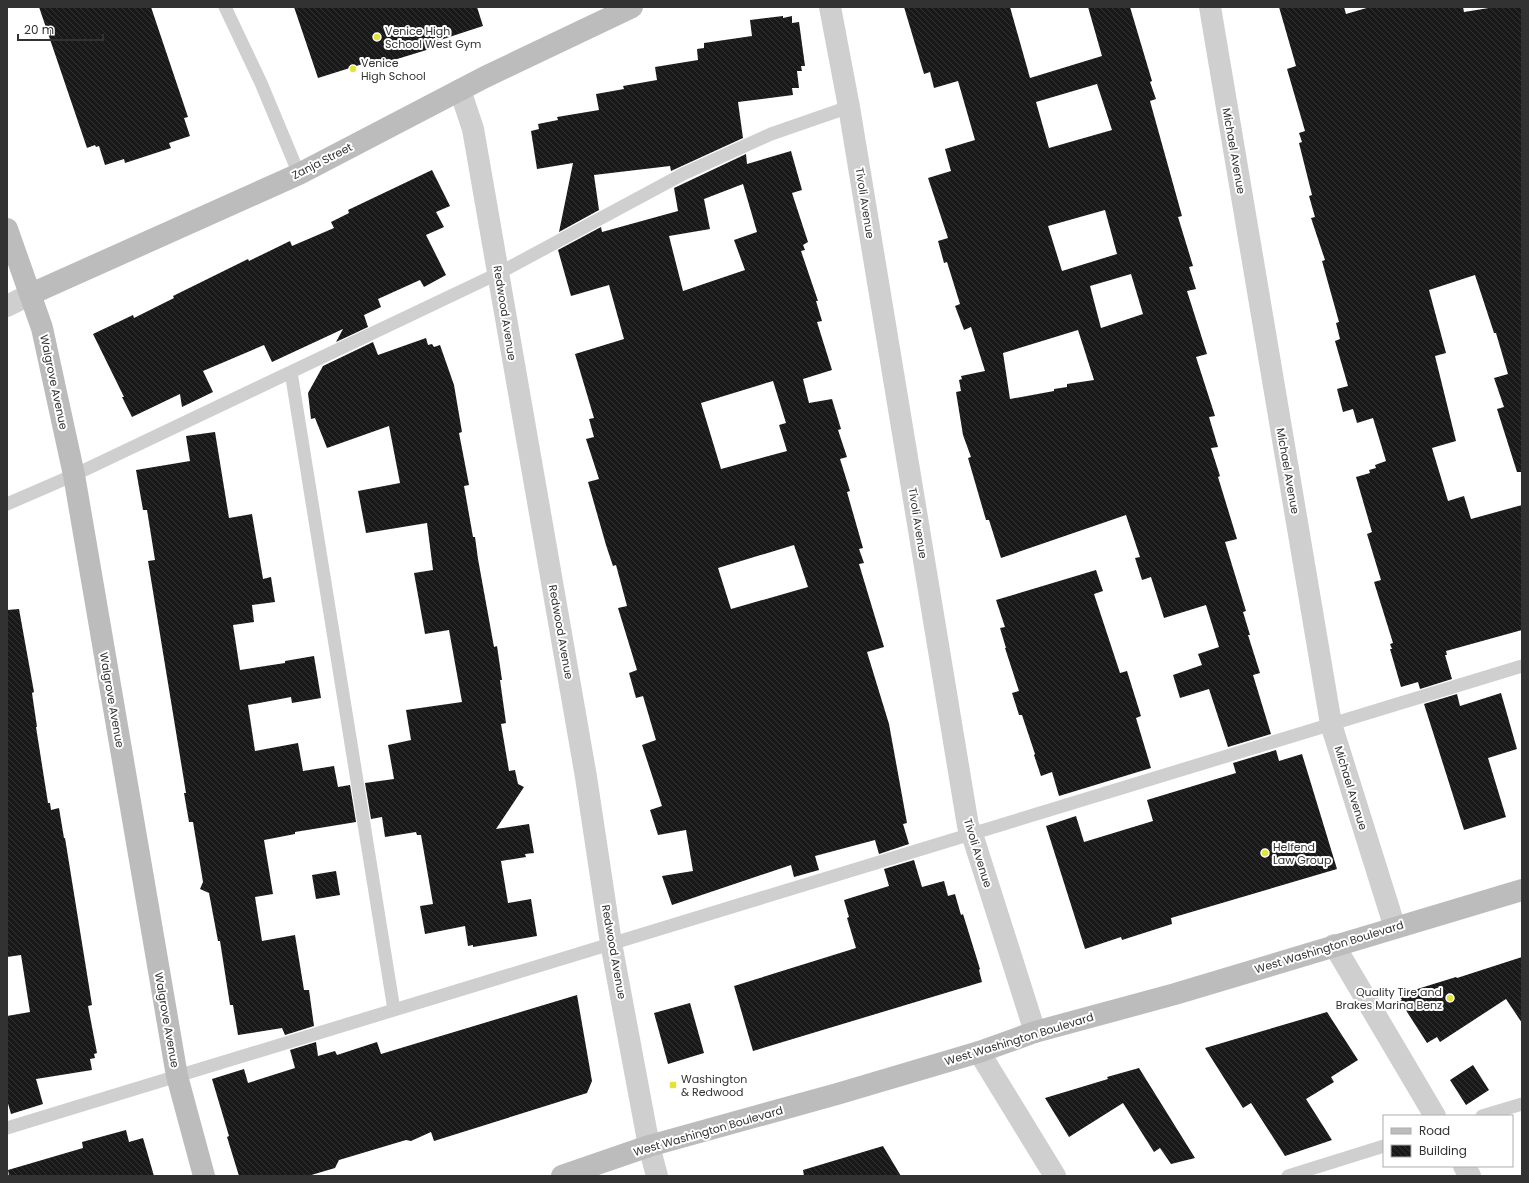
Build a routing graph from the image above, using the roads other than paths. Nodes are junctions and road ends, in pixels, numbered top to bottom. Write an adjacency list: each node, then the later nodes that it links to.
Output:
1 (225, 7): 7 (lane)
2 (632, 7): 5 (street, Zanja Street)
3 (830, 7): 6 (street, Tivoli Avenue)
4 (1210, 7): 16 (street, Michael Avenue)
5 (460, 90): 7 (street, Zanja Street); 9 (street, Redwood Avenue)
6 (849, 107): 9 (lane); 17 (street, Tivoli Avenue)
7 (299, 174): 10 (street, Zanja Street)
8 (7, 228): 10 (street, Walgrove Avenue)
9 (499, 273): 12 (lane); 20 (street, Redwood Avenue)
10 (31, 294): 11 (street, Zanja Street); 13 (street, Walgrove Avenue)
11 (7, 306)
12 (291, 372): 13 (lane); 22 (lane)
13 (74, 475): 14 (lane); 25 (street, Walgrove Avenue)
14 (7, 504)
15 (1522, 666): 16 (lane)
16 (1331, 724): 17 (lane); 19 (street, Michael Avenue)
17 (972, 834): 20 (lane); 23 (street, Tivoli Avenue)
18 (1522, 890): 19 (street, West Washington Boulevard)
19 (1395, 928): 21 (street, West Washington Boulevard)
20 (611, 943): 22 (lane); 30 (street, Redwood Avenue)
21 (1334, 945): 23 (street, West Washington Boulevard); 27 (street)
22 (394, 1010): 25 (lane)
23 (1035, 1032): 24 (street, West Washington Boulevard)
24 (979, 1052): 30 (street, West Washington Boulevard); 36 (street)
25 (177, 1076): 29 (lane); 33 (street, Walgrove Avenue)
26 (1522, 1104): 28 (lane)
27 (1434, 1115)
28 (1485, 1115)
29 (7, 1128)
30 (649, 1146): 34 (street, West Washington Boulevard); 35 (street, Redwood Avenue)
31 (1383, 1146): 37 (lane)
32 (1465, 1167): 38 (street)
33 (204, 1176)
34 (562, 1176)
35 (657, 1176)
36 (1055, 1176)
37 (1288, 1176)
38 (1470, 1176)

